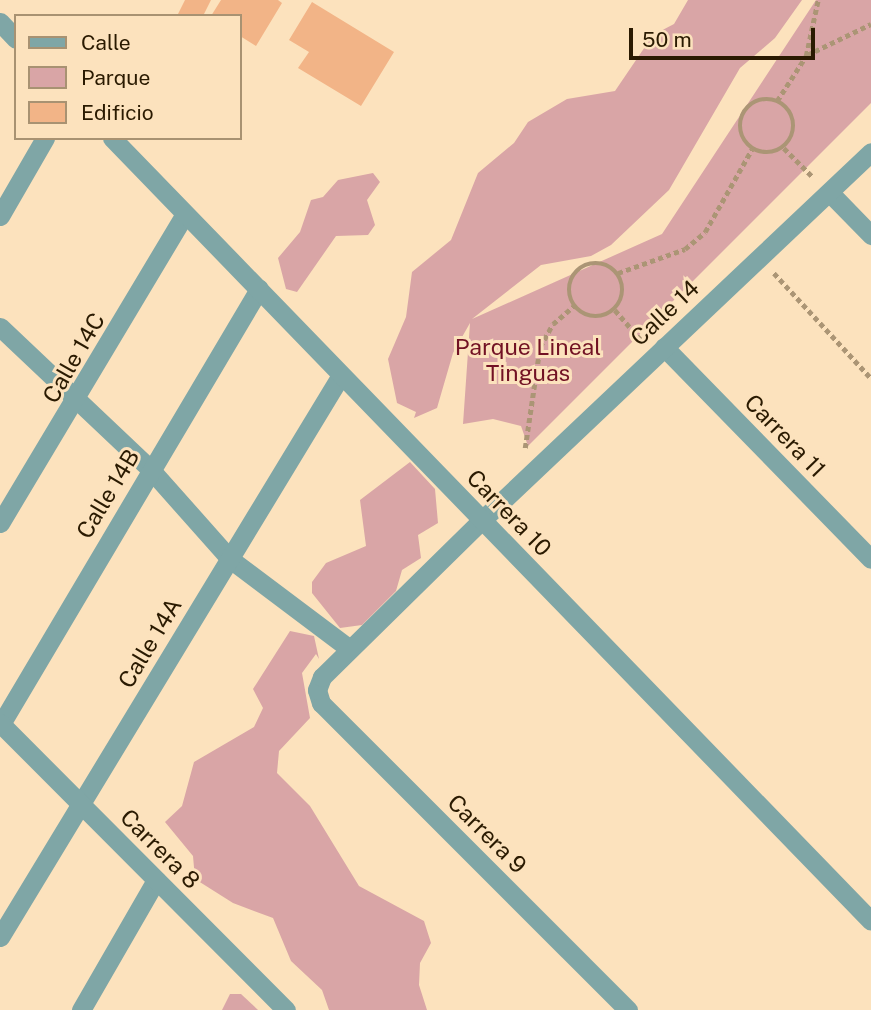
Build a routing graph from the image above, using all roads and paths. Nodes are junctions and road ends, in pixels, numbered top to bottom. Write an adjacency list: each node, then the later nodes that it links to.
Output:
1 (818, 0): 5 (path)
2 (0, 22): 4 (street)
3 (871, 24): 5 (path)
4 (14, 37)
5 (806, 56): 6 (path)
6 (777, 101): 9 (path); 10 (path)
7 (44, 140): 14 (street)
8 (114, 140): 13 (street, Carrera 10)
9 (784, 148): 10 (path); 12 (path)
10 (752, 149): 17 (path)
11 (871, 152): 12 (street, Calle 14)
12 (830, 193): 15 (street); 16 (street, Calle 14)
13 (185, 214): 18 (street, Carrera 10); 25 (street, Calle 14C)
14 (0, 216)
15 (871, 235)
16 (760, 258): 22 (street, Calle 14); 24 (path)
17 (618, 273): 19 (path); 20 (path)
18 (258, 289): 23 (street, Carrera 10); 27 (street, Calle 14B)
19 (574, 306): 20 (path); 26 (path)
20 (615, 310): 22 (path)
21 (0, 327): 25 (street)
22 (664, 347): 28 (street, Calle 14); 31 (street, Carrera 11)
23 (341, 375): 28 (street, Carrera 10); 30 (street, Calle 14A)
24 (871, 378)
25 (79, 399): 27 (street); 29 (street, Calle 14C)
26 (517, 457)
27 (151, 470): 30 (street); 34 (street, Calle 14B)
28 (482, 520): 32 (street, Calle 14); 37 (street, Carrera 10)
29 (0, 523)
30 (230, 559): 32 (street); 35 (street, Calle 14A)
31 (871, 559)
32 (350, 649): 33 (street, Calle 14)
33 (317, 690): 41 (street, Carrera 9)
34 (1, 724): 35 (street, Carrera 8)
35 (80, 804): 36 (street, Carrera 8); 38 (street, Calle 14A)
36 (156, 880): 39 (street); 40 (street, Carrera 8)
37 (869, 915)
38 (0, 937)
39 (81, 1010)
40 (286, 1010)
41 (628, 1010)

